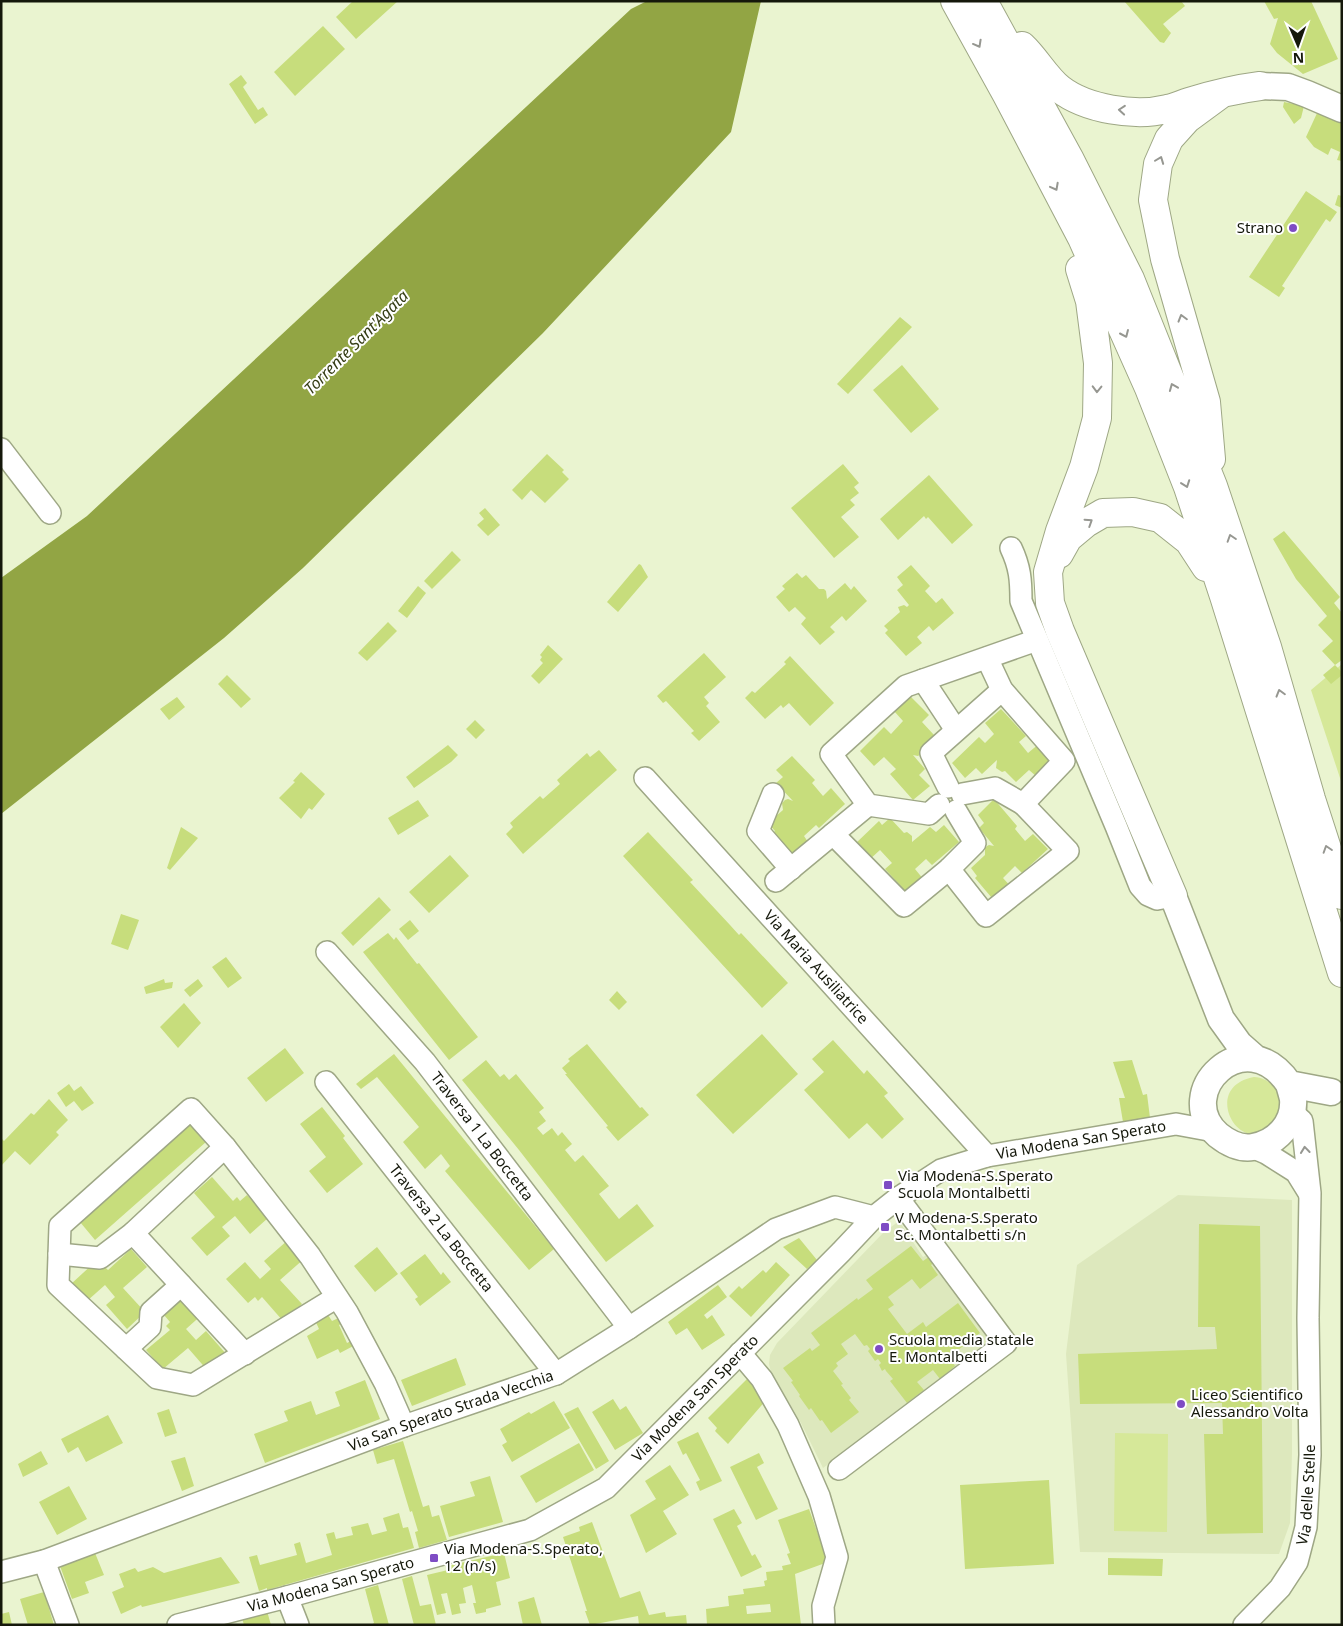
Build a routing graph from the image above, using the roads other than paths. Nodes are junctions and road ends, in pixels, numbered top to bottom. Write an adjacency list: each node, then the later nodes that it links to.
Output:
1 (955, 1): 7 (highway, one-way to 7)
2 (983, 1): 3 (highway)
3 (1000, 32): 5 (highway, one-way to 3); 9 (highway, one-way to 3)
4 (1260, 86): 5 (highway); 6 (main road)
5 (1221, 94): 9 (highway, one-way to 5)
6 (1342, 109)
7 (1082, 238): 12 (highway, one-way to 12); 13 (highway, one-way to 13)
8 (1, 449): 10 (street)
9 (1213, 486): 26 (highway, one-way to 9)
10 (50, 513)
11 (1011, 548): 14 (street)
12 (1048, 572): 13 (highway, one-way to 13); 27 (highway)
13 (1224, 596): 29 (highway)
14 (1037, 640): 15 (street); 27 (street)
15 (987, 658): 16 (street); 17 (street)
16 (924, 680): 18 (street); 23 (street)
17 (1002, 690): 18 (street); 22 (street)
18 (956, 730): 21 (street)
19 (645, 778): 42 (street, Via Maria Ausiliatrice)
20 (773, 794): 24 (street)
21 (951, 799): 22 (street); 23 (street); 25 (street)
22 (1023, 804): 25 (street)
23 (868, 805): 24 (street)
24 (833, 834): 25 (street)
25 (949, 869)
26 (1342, 895)
27 (1173, 896): 30 (main road)
28 (327, 952): 50 (street, Traversa 1 La Boccetta)
29 (1342, 973)
30 (1221, 1018): 31 (main road); 32 (main road)
31 (1256, 1059): 32 (main road); 34 (main road)
32 (1219, 1069): 36 (main road)
33 (326, 1082): 54 (street, Traversa 2 La Boccetta)
34 (1289, 1084): 35 (main road); 37 (main road)
35 (1337, 1091): 37 (main road)
36 (1204, 1097): 38 (street); 39 (main road)
37 (1292, 1112): 41 (main road); 43 (street, Via delle Stelle, one-way to 37)
38 (1176, 1124): 39 (street); 42 (street, Via Modena San Sperato)
39 (1214, 1131): 41 (main road)
40 (225, 1147): 46 (street); 47 (street); 49 (street)
41 (1252, 1147): 43 (street)
42 (987, 1156): 44 (street, Via Modena San Sperato)
43 (1310, 1193): 64 (street, Via delle Stelle)
44 (898, 1198): 45 (street, Via Modena San Sperato); 56 (street)
45 (874, 1217): 50 (street, Via San Sperato Strada Vecchia); 52 (street, Via Modena San Sperato)
46 (133, 1232): 47 (street); 48 (street)
47 (59, 1254): 51 (street)
48 (181, 1285): 51 (street); 53 (street)
49 (338, 1297): 53 (street); 55 (street)
50 (629, 1328): 54 (street, Via San Sperato Strada Vecchia)
51 (126, 1349): 53 (street)
52 (740, 1353): 59 (street, Via Modena San Sperato); 63 (street)
53 (245, 1354)
54 (556, 1374): 55 (street, Via San Sperato Strada Vecchia)
55 (404, 1426): 57 (street, Via San Sperato Strada Vecchia)
56 (839, 1469)
57 (44, 1561): 58 (street, Via San Sperato Strada Vecchia); 60 (street)
58 (1, 1572)
59 (287, 1597): 61 (street, Via Modena San Sperato); 62 (street)
60 (68, 1625)
61 (178, 1625)
62 (298, 1625)
63 (824, 1625)
64 (1244, 1625)

